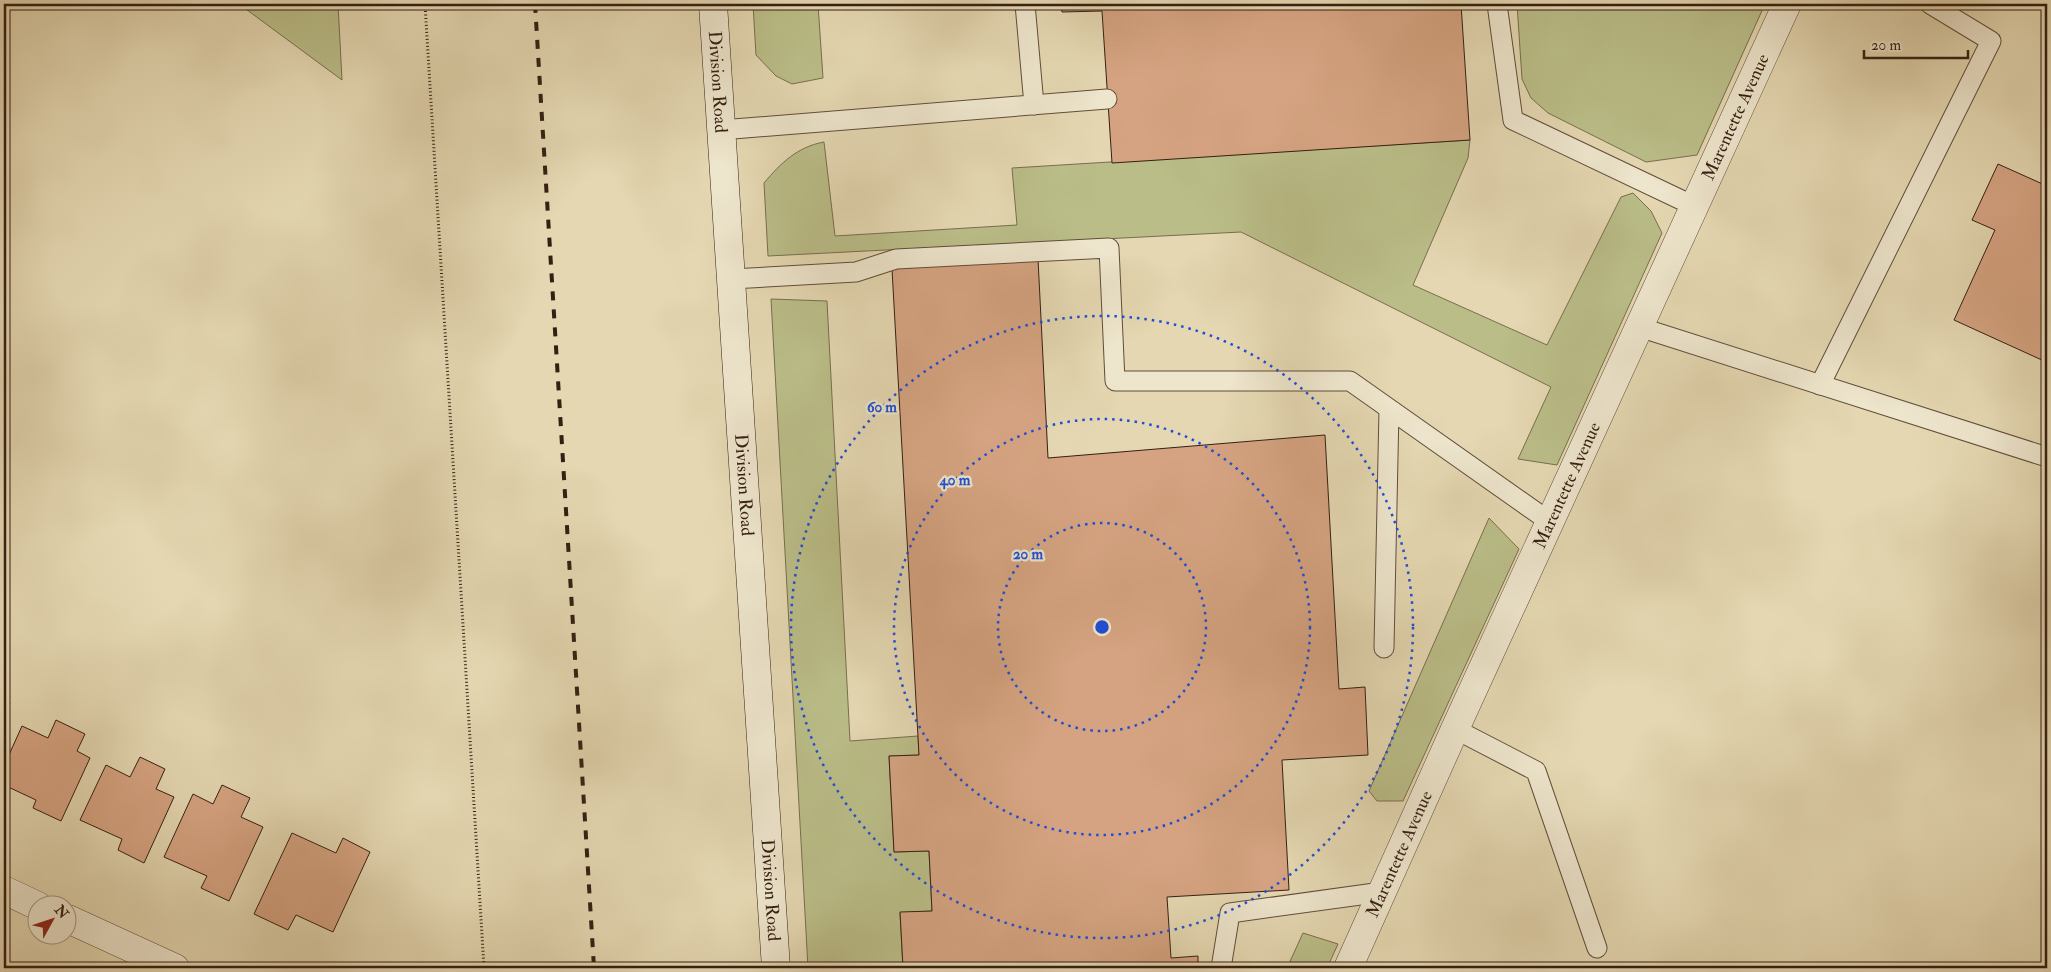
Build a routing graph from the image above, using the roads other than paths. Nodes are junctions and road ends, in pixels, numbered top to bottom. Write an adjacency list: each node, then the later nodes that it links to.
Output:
1 (713, 4): 8 (street, Division Road)
2 (1025, 4): 7 (lane)
3 (1497, 4): 9 (lane)
4 (1787, 4): 9 (street, Marentette Avenue)
5 (1930, 4): 12 (lane)
6 (1107, 99): 7 (lane)
7 (1034, 105): 8 (lane)
8 (721, 130): 10 (street, Division Road)
9 (1694, 206): 11 (street, Marentette Avenue)
10 (730, 279): 13 (lane); 24 (street, Division Road)
11 (1639, 328): 12 (lane); 15 (street, Marentette Avenue)
12 (1820, 384): 14 (lane)
13 (1389, 409): 15 (lane); 16 (lane)
14 (2047, 456)
15 (1550, 522): 17 (street, Marentette Avenue)
16 (1384, 648)
17 (1455, 729): 19 (street, Marentette Avenue); 22 (lane)
18 (4, 890): 20 (street)
19 (1382, 892): 25 (lane); 26 (street, Marentette Avenue)
20 (28, 901)
21 (78, 924): 23 (street)
22 (1597, 948)
23 (176, 968)
24 (776, 968)
25 (1221, 968)
26 (1348, 968)

